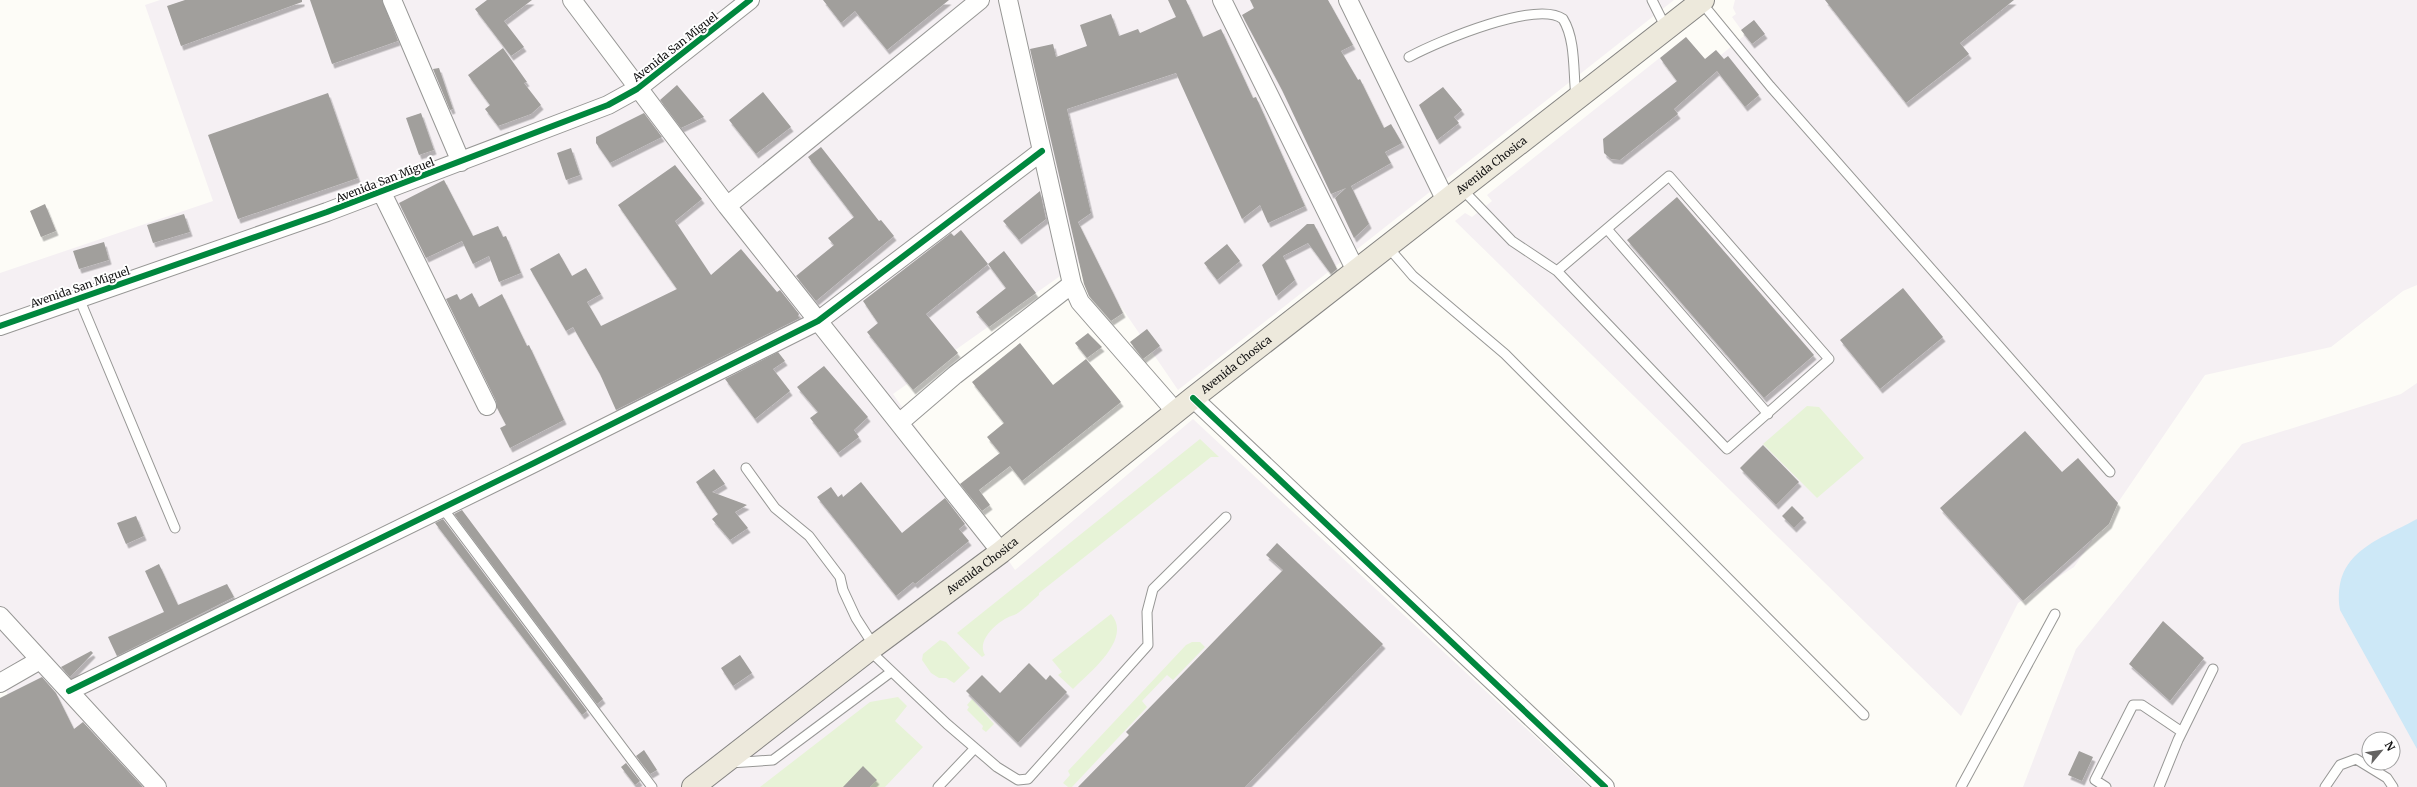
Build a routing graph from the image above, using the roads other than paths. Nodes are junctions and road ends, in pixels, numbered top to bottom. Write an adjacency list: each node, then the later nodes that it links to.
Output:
1 (392, 0): 17 (street)
2 (572, 0): 14 (street)
3 (750, 0): 14 (street, Avenida San Miguel)
4 (980, 0): 20 (street)
5 (1008, 0): 16 (street)
6 (1222, 0): 23 (street)
7 (1348, 0): 19 (street)
8 (1652, 0): 12 (lane)
9 (1702, 1): 12 (main road, Avenida Chosica); 35 (lane)
10 (1545, 5): 15 (lane)
11 (1504, 9): 13 (lane)
12 (1666, 28): 15 (main road, Avenida Chosica)
13 (1409, 57)
14 (637, 89): 17 (street, Avenida San Miguel); 20 (street)
15 (1576, 99): 19 (main road, Avenida Chosica)
16 (1042, 151): 25 (street); 27 (street)
17 (461, 162): 18 (street, Avenida San Miguel)
18 (382, 193): 26 (street, Avenida San Miguel); 30 (street)
19 (1454, 195): 22 (main road, Avenida Chosica); 24 (lane)
20 (728, 206): 27 (street)
21 (1607, 229): 24 (lane); 32 (lane); 32 (lane)
22 (1388, 247): 23 (main road, Avenida Chosica); 48 (lane)
23 (1356, 271): 29 (main road, Avenida Chosica)
24 (1557, 271): 32 (lane)
25 (1072, 284): 31 (street); 33 (street)
26 (79, 298): 28 (street, Avenida San Miguel); 38 (lane)
27 (818, 321): 33 (street); 47 (street)
28 (0, 326)
29 (1193, 398): 31 (main road, Avenida Chosica); 56 (street)
30 (487, 406)
31 (1176, 412): 39 (main road, Avenida Chosica)
32 (1768, 414)
33 (899, 423): 39 (street)
34 (746, 468): 42 (lane)
35 (2110, 472)
36 (448, 514): 53 (lane)
37 (1226, 517): 50 (lane)
38 (175, 528)
39 (1001, 552): 42 (main road, Avenida Chosica)
40 (2055, 614): 57 (lane)
41 (0, 616): 43 (street)
42 (871, 648): 45 (lane); 51 (main road, Avenida Chosica)
43 (40, 660): 46 (street); 47 (street)
44 (2213, 669): 49 (lane)
45 (892, 672): 50 (lane); 51 (lane)
46 (0, 683)
47 (69, 691): 52 (street)
48 (1864, 716)
49 (2182, 732): 58 (lane); 59 (lane)
50 (975, 748): 55 (lane)
51 (723, 764): 54 (main road, Avenida Chosica)
52 (157, 787)
53 (652, 787)
54 (693, 787)
55 (938, 787)
56 (1604, 787)
57 (1961, 787)
58 (2106, 787)
59 (2159, 787)
60 (2325, 787): 61 (lane)
61 (2393, 787)

